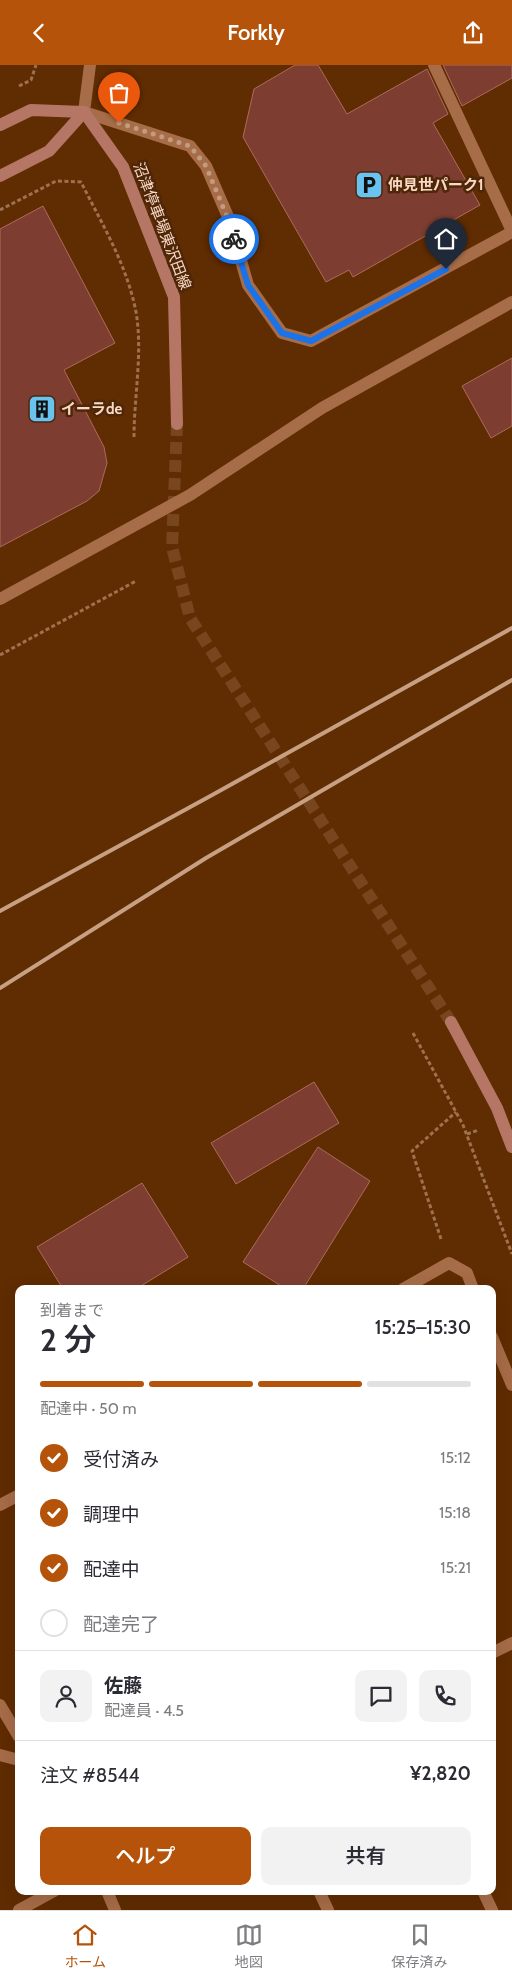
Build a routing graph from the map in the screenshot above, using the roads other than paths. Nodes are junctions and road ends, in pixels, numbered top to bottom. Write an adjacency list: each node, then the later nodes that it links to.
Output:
1 (90, 65): 3 (street)
2 (434, 65): 6 (street)
3 (84, 112): 4 (main road); 5 (main road); 6 (street); 8 (main road, 沼津停車場東沢田線)
4 (0, 125)
5 (0, 176)
6 (512, 231)
7 (512, 302): 9 (street)
8 (178, 424)
9 (0, 599)
10 (451, 1022): 11 (main road)
11 (512, 1147)
12 (409, 1285): 13 (street)
13 (472, 1285)
14 (496, 1347): 15 (street)
15 (512, 1385)
16 (15, 1497): 17 (street)
17 (0, 1505)
18 (512, 1643): 19 (street)
19 (496, 1651)
20 (0, 1705): 21 (street)
21 (15, 1730)
22 (0, 1755): 23 (street)
23 (15, 1759)
24 (47, 1895): 28 (street)
25 (109, 1895): 29 (street)
26 (322, 1895): 30 (street)
27 (485, 1895): 31 (street)
28 (19, 1910)
29 (115, 1910)
30 (328, 1910)
31 (492, 1910)

